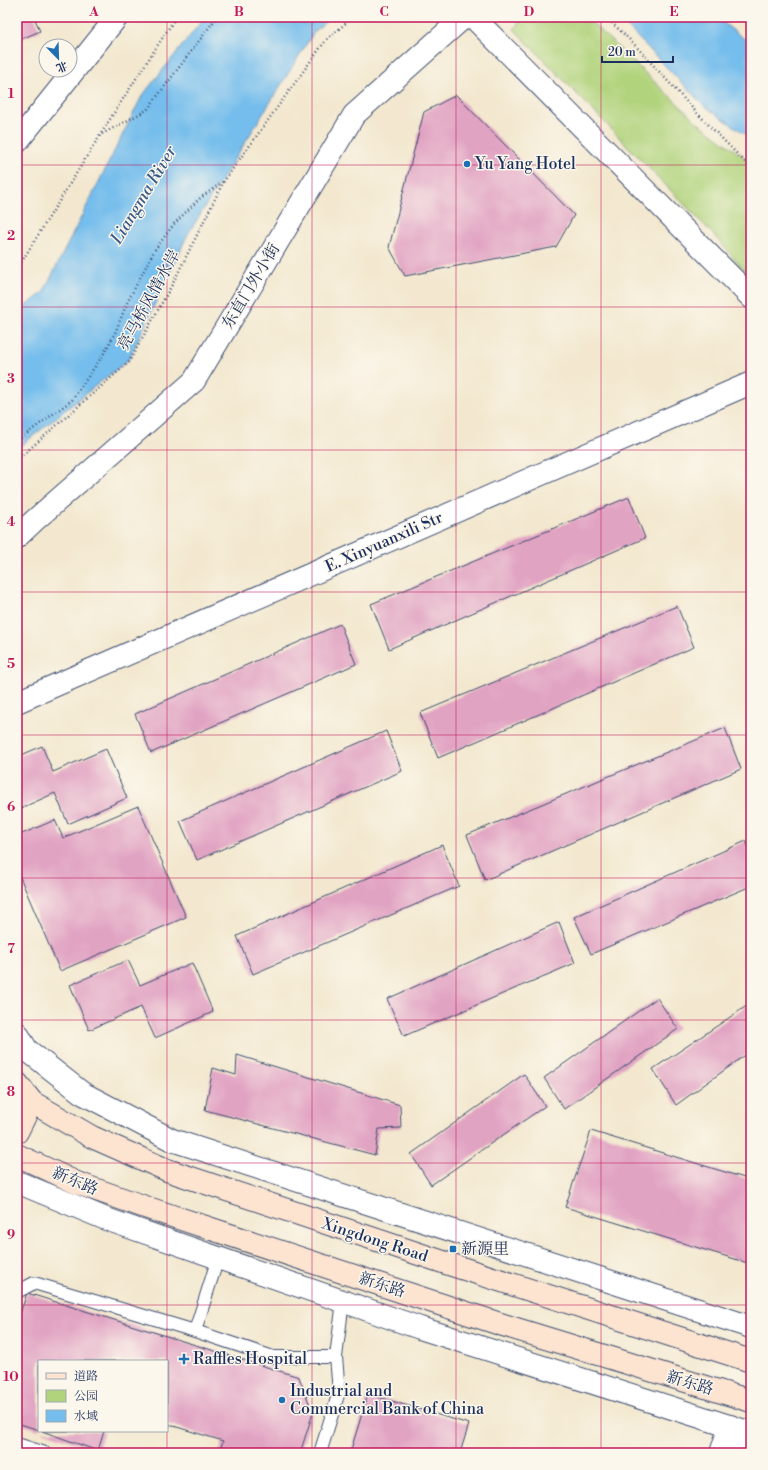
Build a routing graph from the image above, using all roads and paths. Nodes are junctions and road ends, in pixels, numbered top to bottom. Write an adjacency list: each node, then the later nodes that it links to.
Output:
1 (117, 17): 9 (street)
2 (176, 17): 8 (path)
3 (217, 17): 8 (path)
4 (353, 17): 11 (path, 亮马桥风情水岸)
5 (464, 17): 17 (street, 东直门外小街)
6 (473, 17): 13 (street)
7 (606, 17): 10 (path)
8 (100, 135): 12 (path)
9 (17, 142)
10 (751, 168)
11 (224, 181): 15 (path, 亮马桥风情水岸); 16 (path, 亮马桥风情水岸)
12 (17, 269)
13 (751, 297)
14 (751, 383): 18 (street, E. Xinyuanxili Str)
15 (17, 440)
16 (17, 460)
17 (17, 537)
18 (17, 702)
19 (17, 1033): 28 (street)
20 (17, 1083): 21 (main road, Xingdong Road)
21 (25, 1105): 22 (main road); 31 (main road, Xingdong Road)
22 (17, 1132)
23 (17, 1155): 32 (main road, 新东路)
24 (17, 1182): 25 (street)
25 (218, 1258): 27 (street); 29 (lane)
26 (17, 1292): 29 (lane)
27 (343, 1301): 30 (lane); 33 (street)
28 (751, 1327)
29 (195, 1331): 30 (lane)
30 (336, 1357): 36 (lane)
31 (751, 1360)
32 (751, 1401)
33 (742, 1430): 37 (street); 38 (street)
34 (17, 1444): 35 (lane)
35 (45, 1453)
36 (320, 1453)
37 (721, 1453)
38 (738, 1453)

